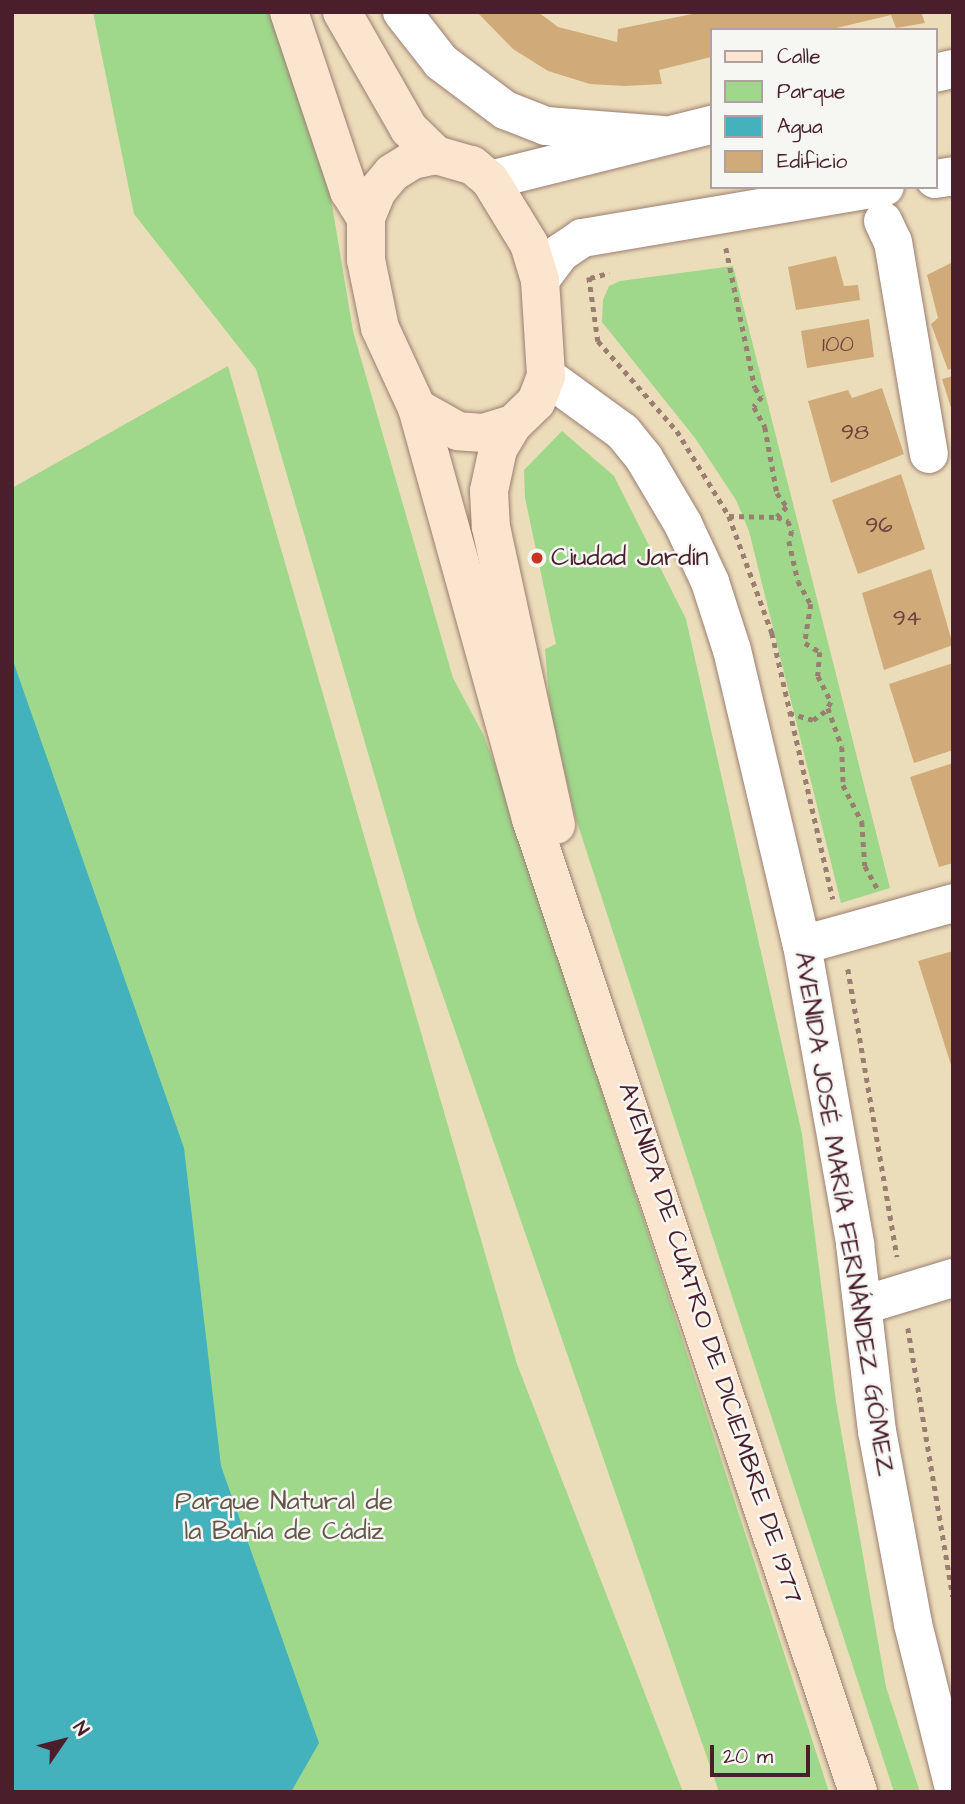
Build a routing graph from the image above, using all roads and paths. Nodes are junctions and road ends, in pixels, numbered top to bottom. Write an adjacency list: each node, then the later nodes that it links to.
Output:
1 (289, 12): 9 (main road)
2 (342, 12): 6 (main road)
3 (402, 12): 5 (street)
4 (710, 125): 5 (street)
5 (668, 135): 7 (street)
6 (436, 155): 7 (main road); 9 (main road)
7 (490, 180): 11 (main road)
8 (884, 204): 11 (street); 15 (street)
9 (366, 218): 13 (main road)
10 (725, 244): 17 (path)
11 (540, 279): 12 (main road)
12 (546, 376): 14 (main road); 23 (street, AVENIDA JOSÉ MARÍA FERNÁNDEZ GÓMEZ)
13 (417, 408): 14 (main road); 20 (main road, AVENIDA DE CUATRO DE DICIEMBRE DE 1977)
14 (513, 424): 20 (main road, AVENIDA DE CUATRO DE DICIEMBRE DE 1977)
15 (929, 454)
16 (729, 516): 17 (path)
17 (777, 517): 18 (path)
18 (828, 708): 19 (path); 22 (path)
19 (789, 713)
20 (559, 894): 27 (main road, AVENIDA DE CUATRO DE DICIEMBRE DE 1977)
21 (953, 903): 22 (street)
22 (890, 922): 23 (street)
23 (802, 945): 25 (street, AVENIDA JOSÉ MARÍA FERNÁNDEZ GÓMEZ)
24 (953, 1279): 25 (street)
25 (864, 1305): 26 (street, AVENIDA JOSÉ MARÍA FERNÁNDEZ GÓMEZ)
26 (953, 1784)
27 (859, 1792)

